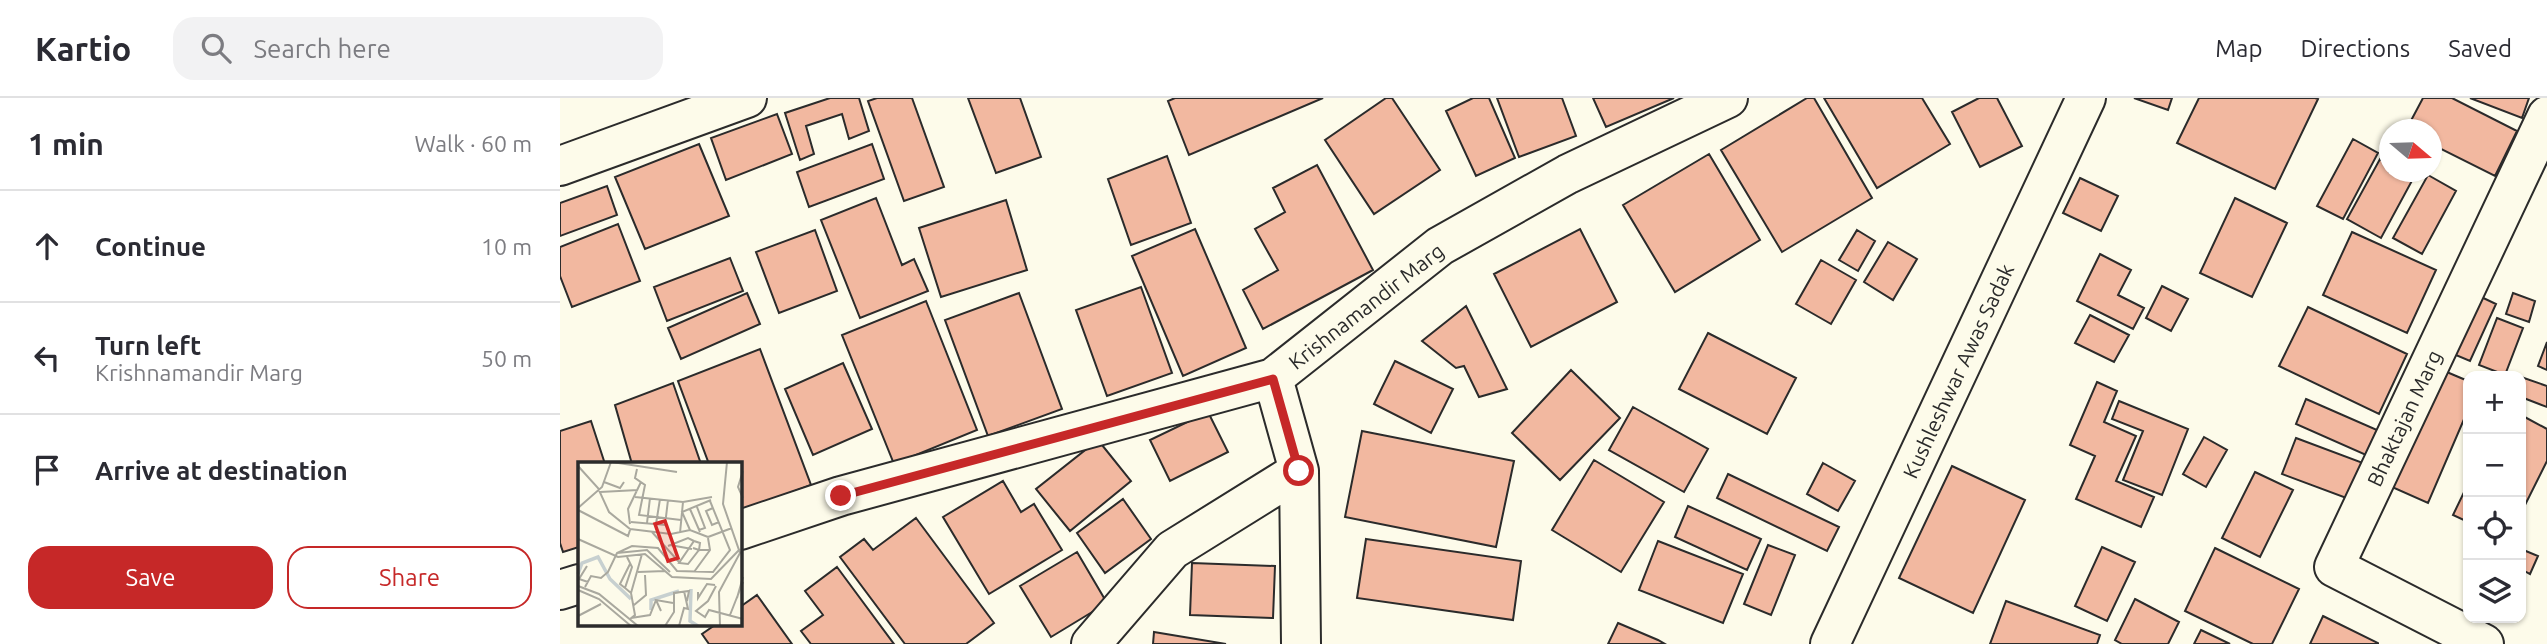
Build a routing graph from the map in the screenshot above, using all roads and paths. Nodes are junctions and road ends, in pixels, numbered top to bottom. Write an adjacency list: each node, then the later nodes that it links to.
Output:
1 (747, 98): 5 (street)
2 (1728, 98): 7 (street, Krishnamandir Marg)
3 (2086, 98): 14 (street, Kushleshwar Awas Sadak)
4 (2547, 116): 6 (street, Bhaktajan Marg)
5 (560, 166)
6 (2534, 172): 15 (street, Bhaktajan Marg)
7 (1273, 379): 8 (street); 9 (street, Krishnamandir Marg)
8 (1299, 471): 12 (street); 13 (street)
9 (742, 529)
10 (578, 583): 11 (street)
11 (560, 590)
12 (1091, 644)
13 (1301, 644)
14 (1830, 644)
15 (2484, 644)

